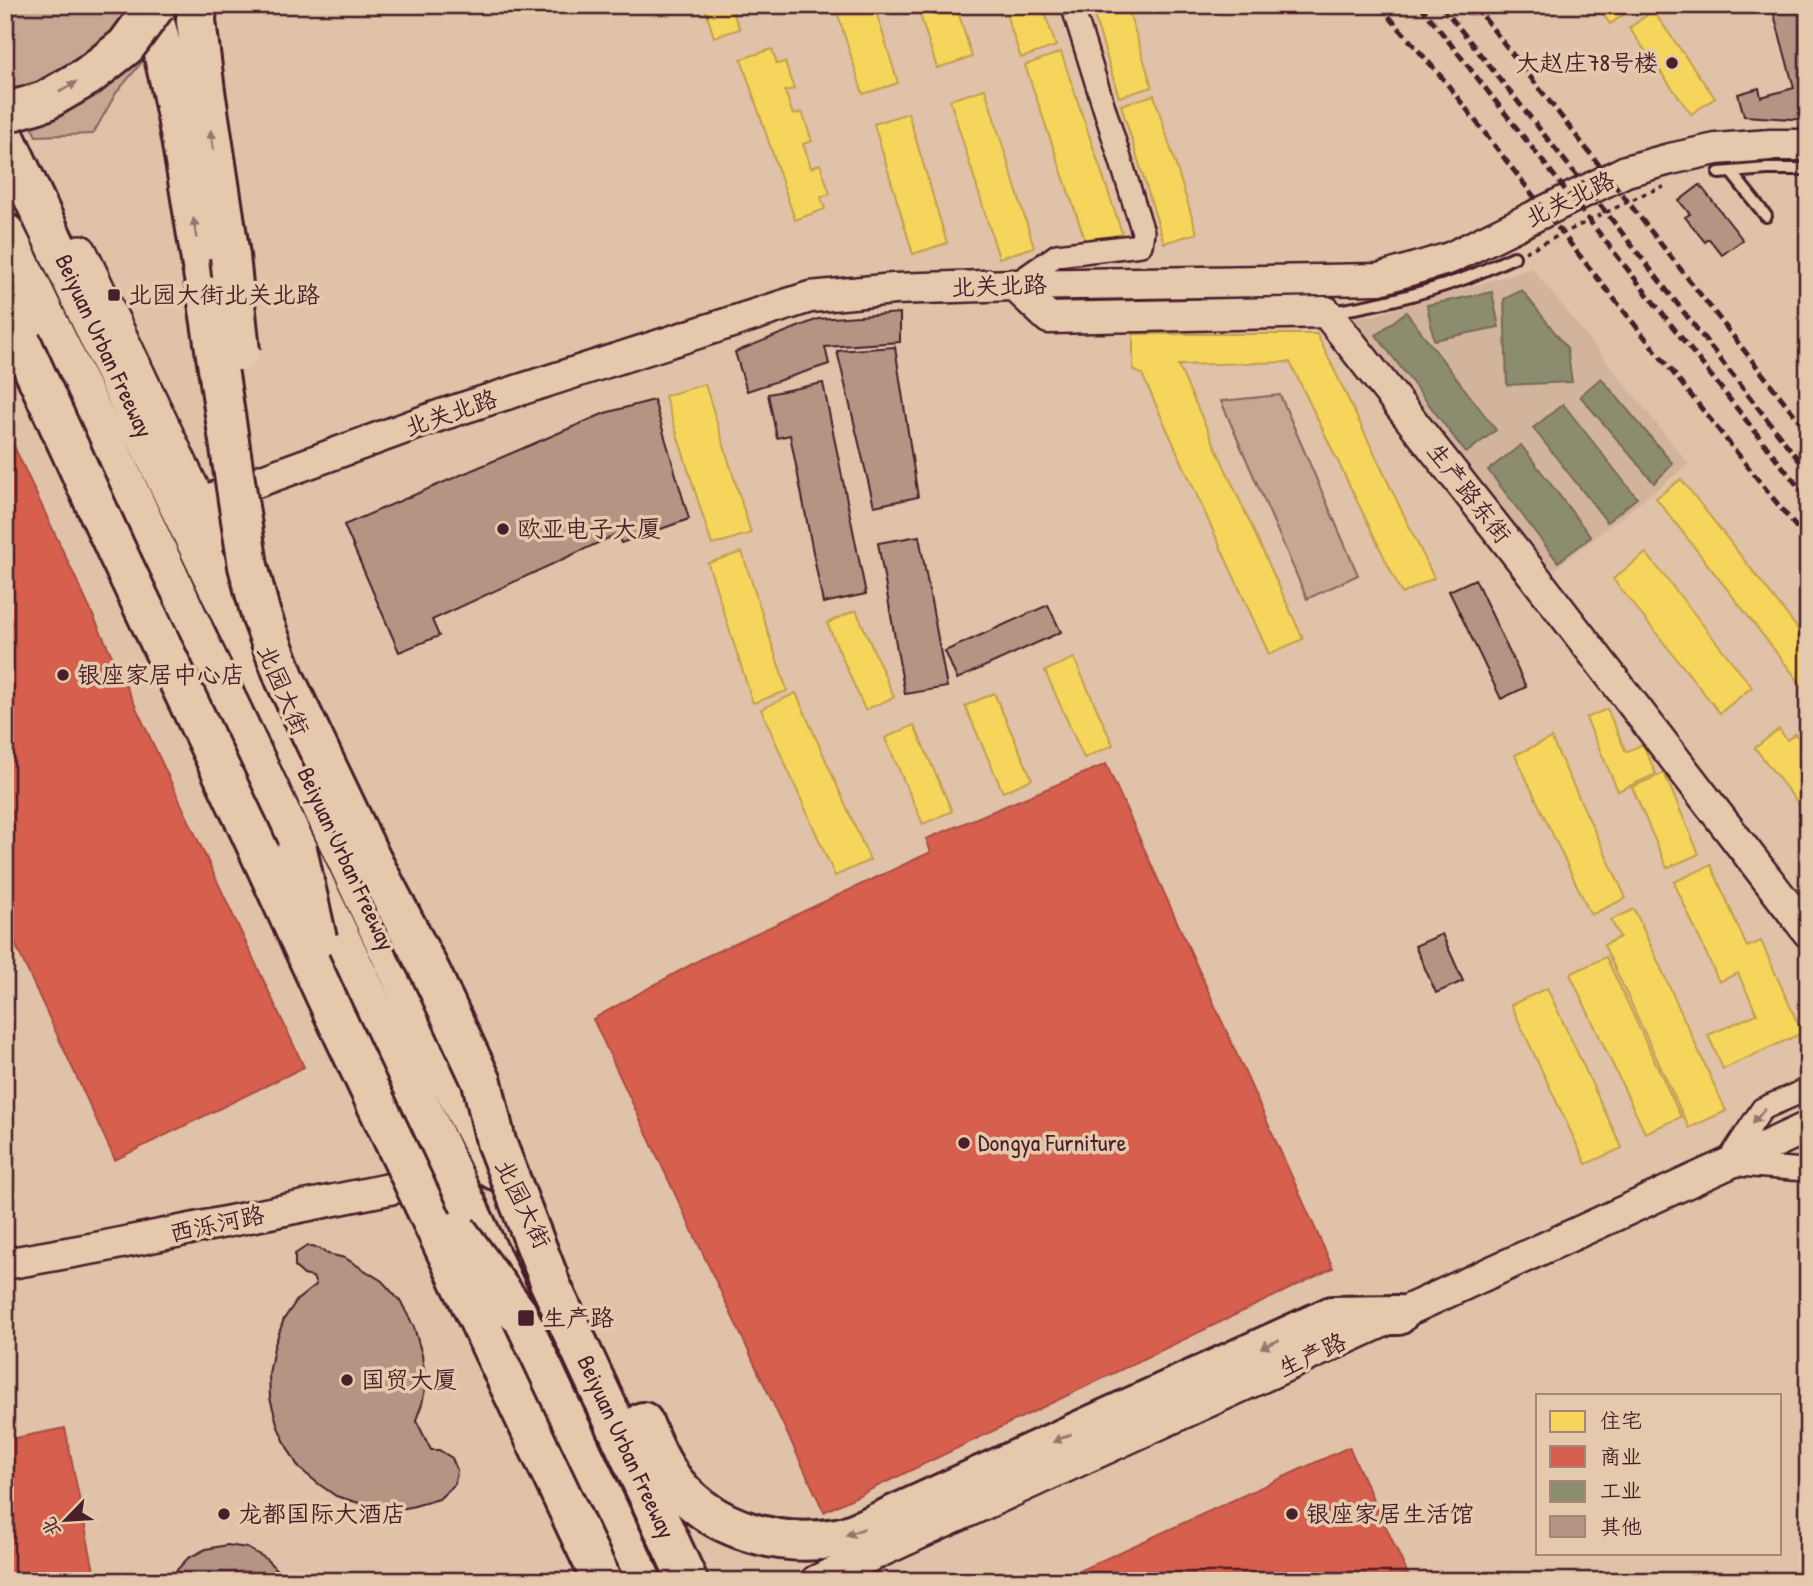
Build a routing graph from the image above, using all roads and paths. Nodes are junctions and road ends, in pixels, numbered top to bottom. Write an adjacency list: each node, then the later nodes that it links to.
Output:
1 (150, 5): 19 (highway, one-way to 1, bridge)
2 (156, 5): 6 (highway, one-way to 2, bridge)
3 (197, 5): 19 (highway, one-way to 3, bridge)
4 (1072, 5): 15 (street)
5 (5, 105): 18 (main road, 北园大街)
6 (5, 113)
7 (5, 136): 20 (highway, Beiyuan Urban Freeway)
8 (1808, 145): 15 (street, 北关北路)
9 (1808, 169): 11 (lane)
10 (1648, 192): 13 (path)
11 (1766, 216)
12 (5, 233): 21 (highway, Beiyuan Urban Freeway)
13 (1514, 257): 16 (lane)
14 (5, 275): 29 (main road)
15 (1014, 285): 16 (street); 18 (street, 北关北路)
16 (1326, 312): 22 (street, 生产路东街)
17 (10, 326): 24 (highway, bridge)
18 (199, 503): 39 (main road, 北园大街)
19 (285, 679): 23 (highway, bridge)
20 (341, 847): 23 (highway, bridge); 32 (highway, Beiyuan Urban Freeway, bridge)
21 (297, 849): 24 (highway, bridge); 33 (highway, Beiyuan Urban Freeway, bridge)
22 (1808, 932)
23 (431, 973): 25 (highway, bridge)
24 (332, 1010): 29 (highway, bridge)
25 (482, 1082): 32 (highway, bridge); 34 (highway, one-way to 25, bridge)
26 (1808, 1089): 28 (street, one-way to 28)
27 (1808, 1127): 28 (street, 生产路)
28 (1726, 1164): 30 (street); 34 (street, 生产路)
29 (415, 1168): 31 (street, 西泺河路); 33 (highway, bridge); 35 (highway, bridge); 36 (main road)
30 (1808, 1169)
31 (5, 1264)
32 (549, 1279): 38 (highway, Beiyuan Urban Freeway)
33 (517, 1313): 37 (highway, Beiyuan Urban Freeway)
34 (1398, 1315): 40 (street, 生产路)
35 (602, 1581)
36 (617, 1581)
37 (642, 1581)
38 (688, 1581)
39 (701, 1581)
40 (816, 1581)

